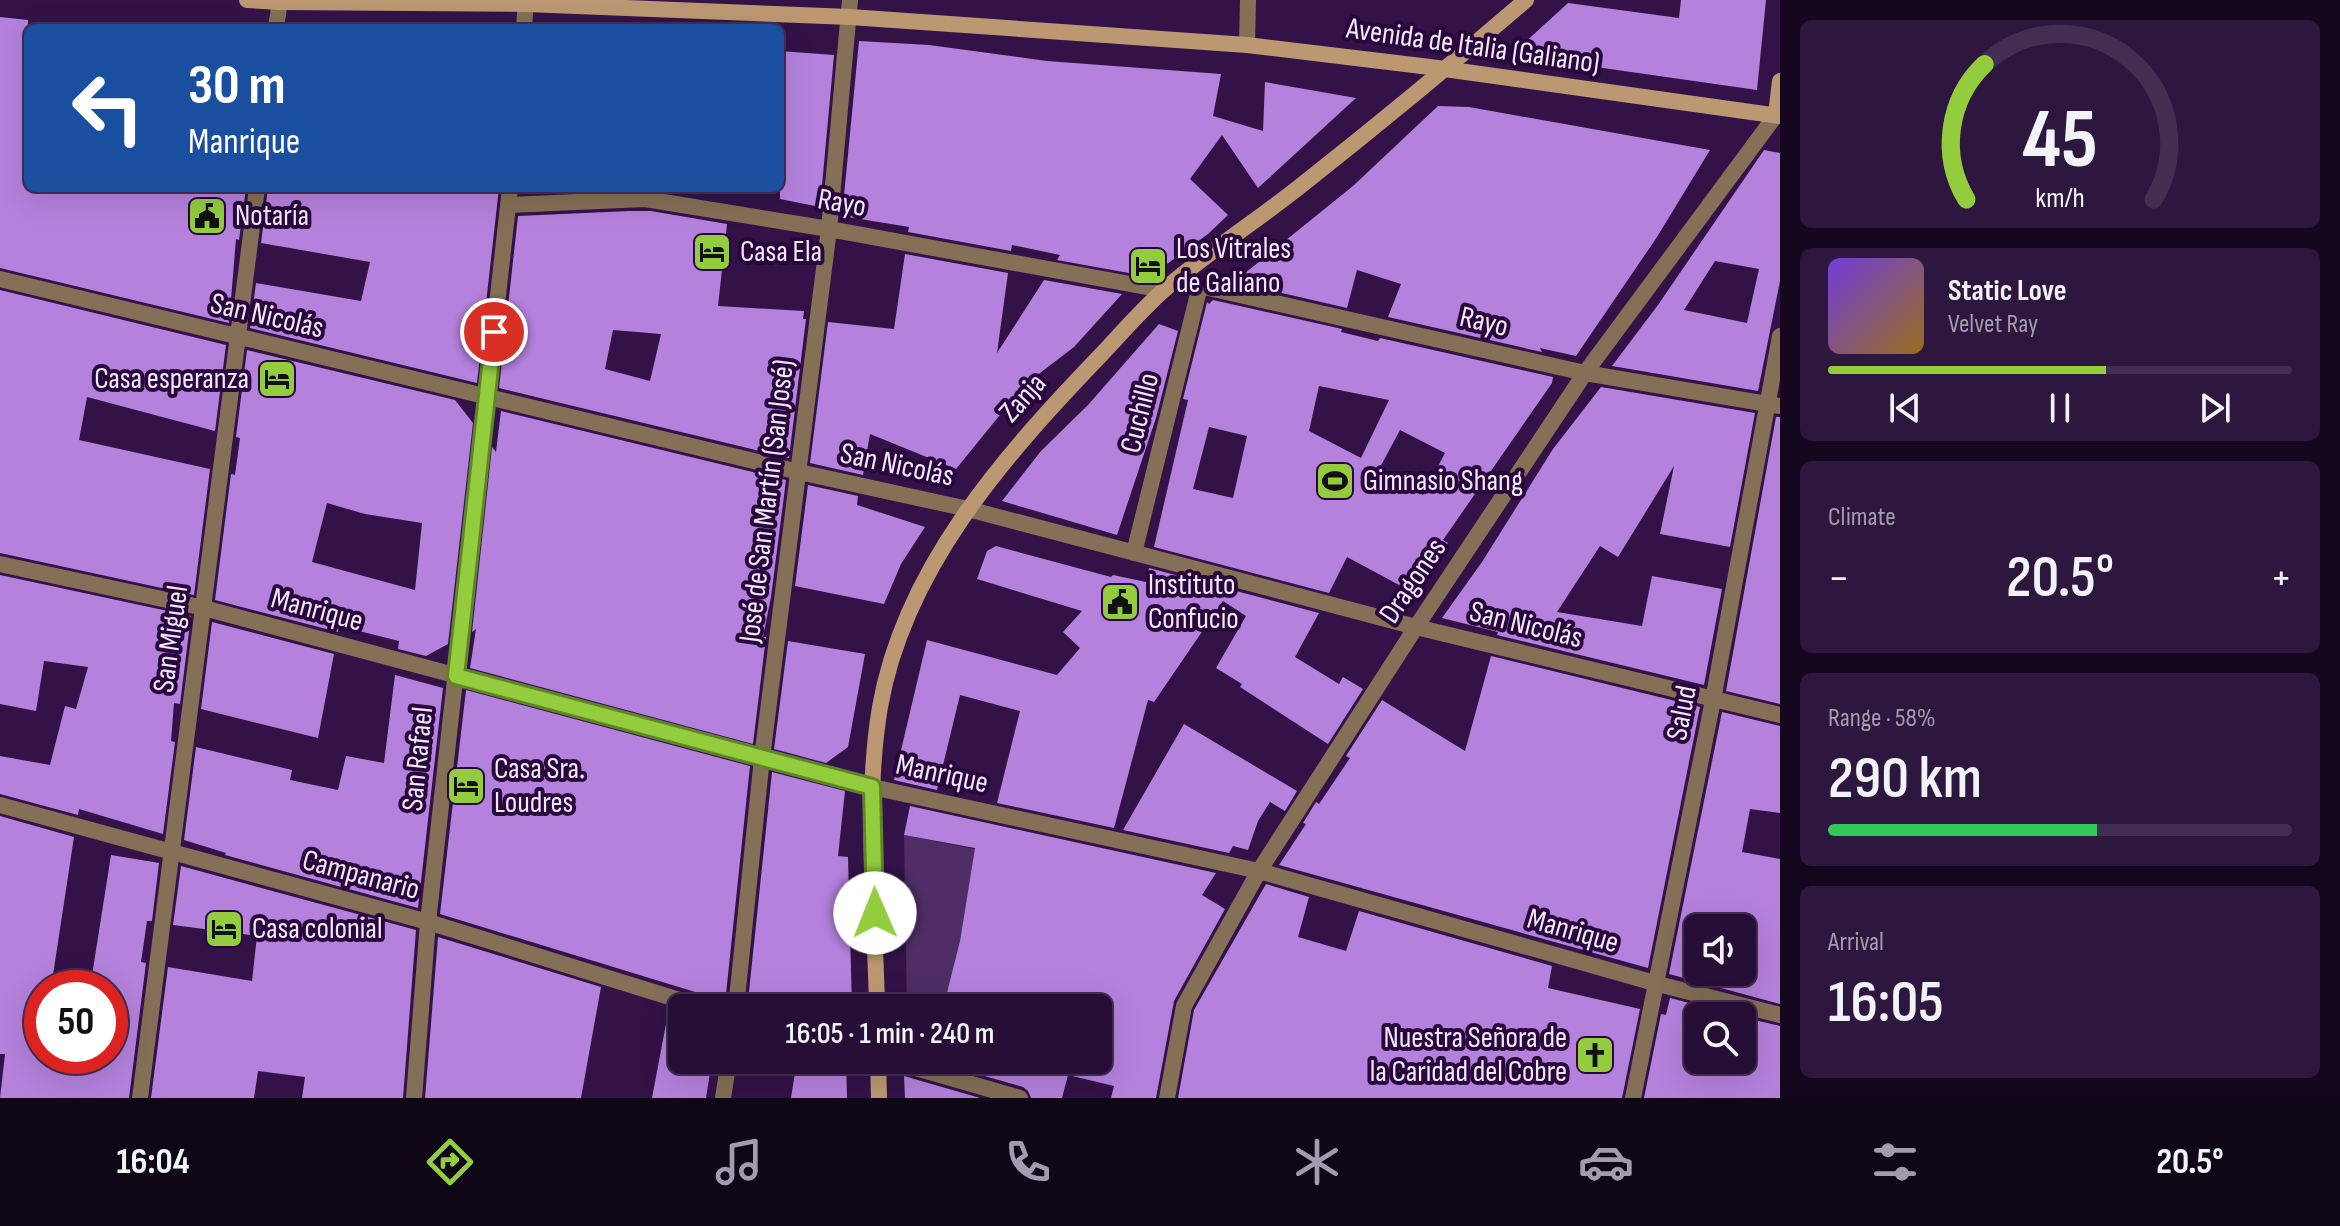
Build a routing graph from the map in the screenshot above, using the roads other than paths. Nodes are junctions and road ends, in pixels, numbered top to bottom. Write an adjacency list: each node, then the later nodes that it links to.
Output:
1 (247, 0): 4 (main road, Avenida de Italia (Galiano))
2 (1248, 0): 9 (street)
3 (1526, 0): 10 (main road, Zanja)
4 (279, 1): 5 (main road, Avenida de Italia (Galiano)); 7 (street)
5 (526, 2): 6 (main road, Avenida de Italia (Galiano)); 8 (street)
6 (850, 9): 9 (main road, Avenida de Italia (Galiano)); 15 (street, José de San Martín (San José))
7 (276, 24)
8 (524, 24)
9 (1247, 45): 10 (main road, Avenida de Italia (Galiano))
10 (1446, 70): 12 (main road, Avenida de Italia (Galiano)); 16 (main road, Zanja)
11 (1780, 81): 12 (main road, Dragones)
12 (1778, 116): 22 (street, Dragones)
13 (257, 192): 21 (street, San Miguel)
14 (509, 196): 15 (street, Rayo); 23 (street, San Rafael)
15 (829, 229): 19 (street, Rayo); 25 (street, José de San Martín (San José))
16 (1180, 277): 18 (street, Rayo); 19 (main road, Zanja)
17 (0, 279): 21 (street, San Nicolás)
18 (1200, 286): 22 (street, Rayo); 27 (street, Cuchillo)
19 (1163, 290): 26 (main road, Zanja)
20 (1780, 336): 24 (street, Salud)
21 (240, 339): 23 (street, San Nicolás); 29 (street, San Miguel)
22 (1585, 373): 24 (street, Rayo); 30 (street, Dragones)
23 (486, 395): 25 (street, San Nicolás); 31 (street, San Rafael)
24 (1774, 405): 32 (street, Salud)
25 (799, 472): 26 (street, San Nicolás); 34 (street, José de San Martín (San José))
26 (968, 509): 27 (street, San Nicolás); 35 (main road, Zanja)
27 (1134, 553): 30 (street, San Nicolás)
28 (0, 564): 29 (street, Manrique)
29 (204, 608): 31 (street, Manrique); 37 (street, San Miguel)
30 (1416, 627): 32 (street, San Nicolás); 38 (street, Dragones)
31 (456, 676): 34 (street, Manrique); 39 (street, San Rafael)
32 (1713, 700): 33 (street, San Nicolás); 40 (street, Salud)
33 (1780, 715)
34 (762, 758): 35 (street, Manrique); 41 (street, José de San Martín (San José))
35 (872, 787): 38 (street, Manrique); 42 (main road, Zanja)
36 (0, 805): 37 (street, Campanario)
37 (170, 853): 39 (street, Campanario); 48 (street, San Miguel)
38 (1259, 871): 40 (street, Manrique); 53 (street, Dragones)
39 (428, 922): 43 (street, Campanario); 49 (street, San Rafael)
40 (1658, 984): 44 (street, Manrique); 54 (street, Salud)
41 (737, 994)
42 (877, 994)
43 (668, 997)
44 (1780, 1015)
45 (727, 1074): 50 (street)
46 (878, 1074): 51 (main road)
47 (937, 1074): 52 (street)
48 (140, 1098)
49 (414, 1098)
50 (723, 1098)
51 (879, 1098)
52 (1020, 1098)
53 (1167, 1098)
54 (1633, 1098)

